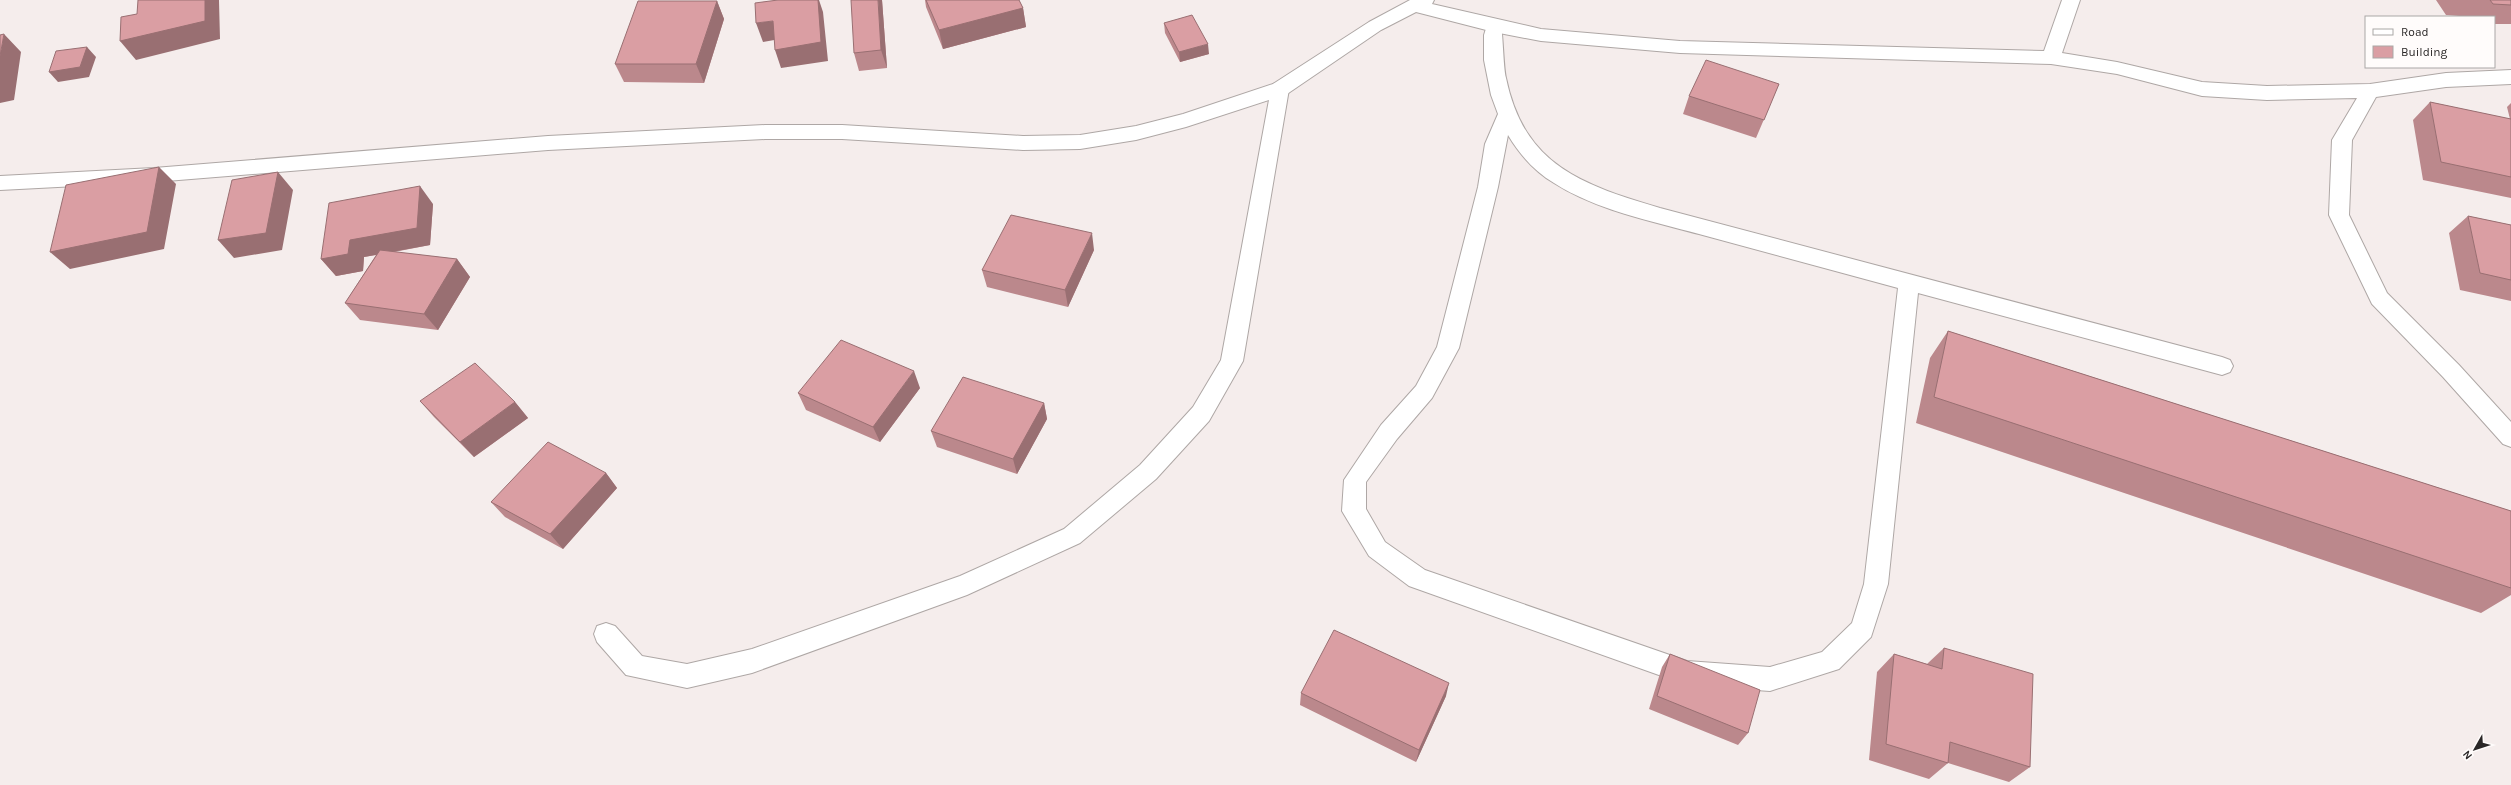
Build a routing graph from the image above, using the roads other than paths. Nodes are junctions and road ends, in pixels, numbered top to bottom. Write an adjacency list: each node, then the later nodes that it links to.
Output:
1 (2071, 0): 4 (street)
2 (1421, 3): 3 (street); 6 (street)
3 (1494, 26): 4 (street); 8 (street)
4 (2051, 58): 7 (street)
5 (2511, 77): 7 (street)
6 (1280, 89): 9 (street); 13 (street)
7 (2370, 91): 12 (street)
8 (1506, 116): 10 (street); 10 (street)
9 (0, 182)
10 (1909, 282): 11 (street)
11 (2222, 366)
12 (2511, 437)
13 (606, 634)

